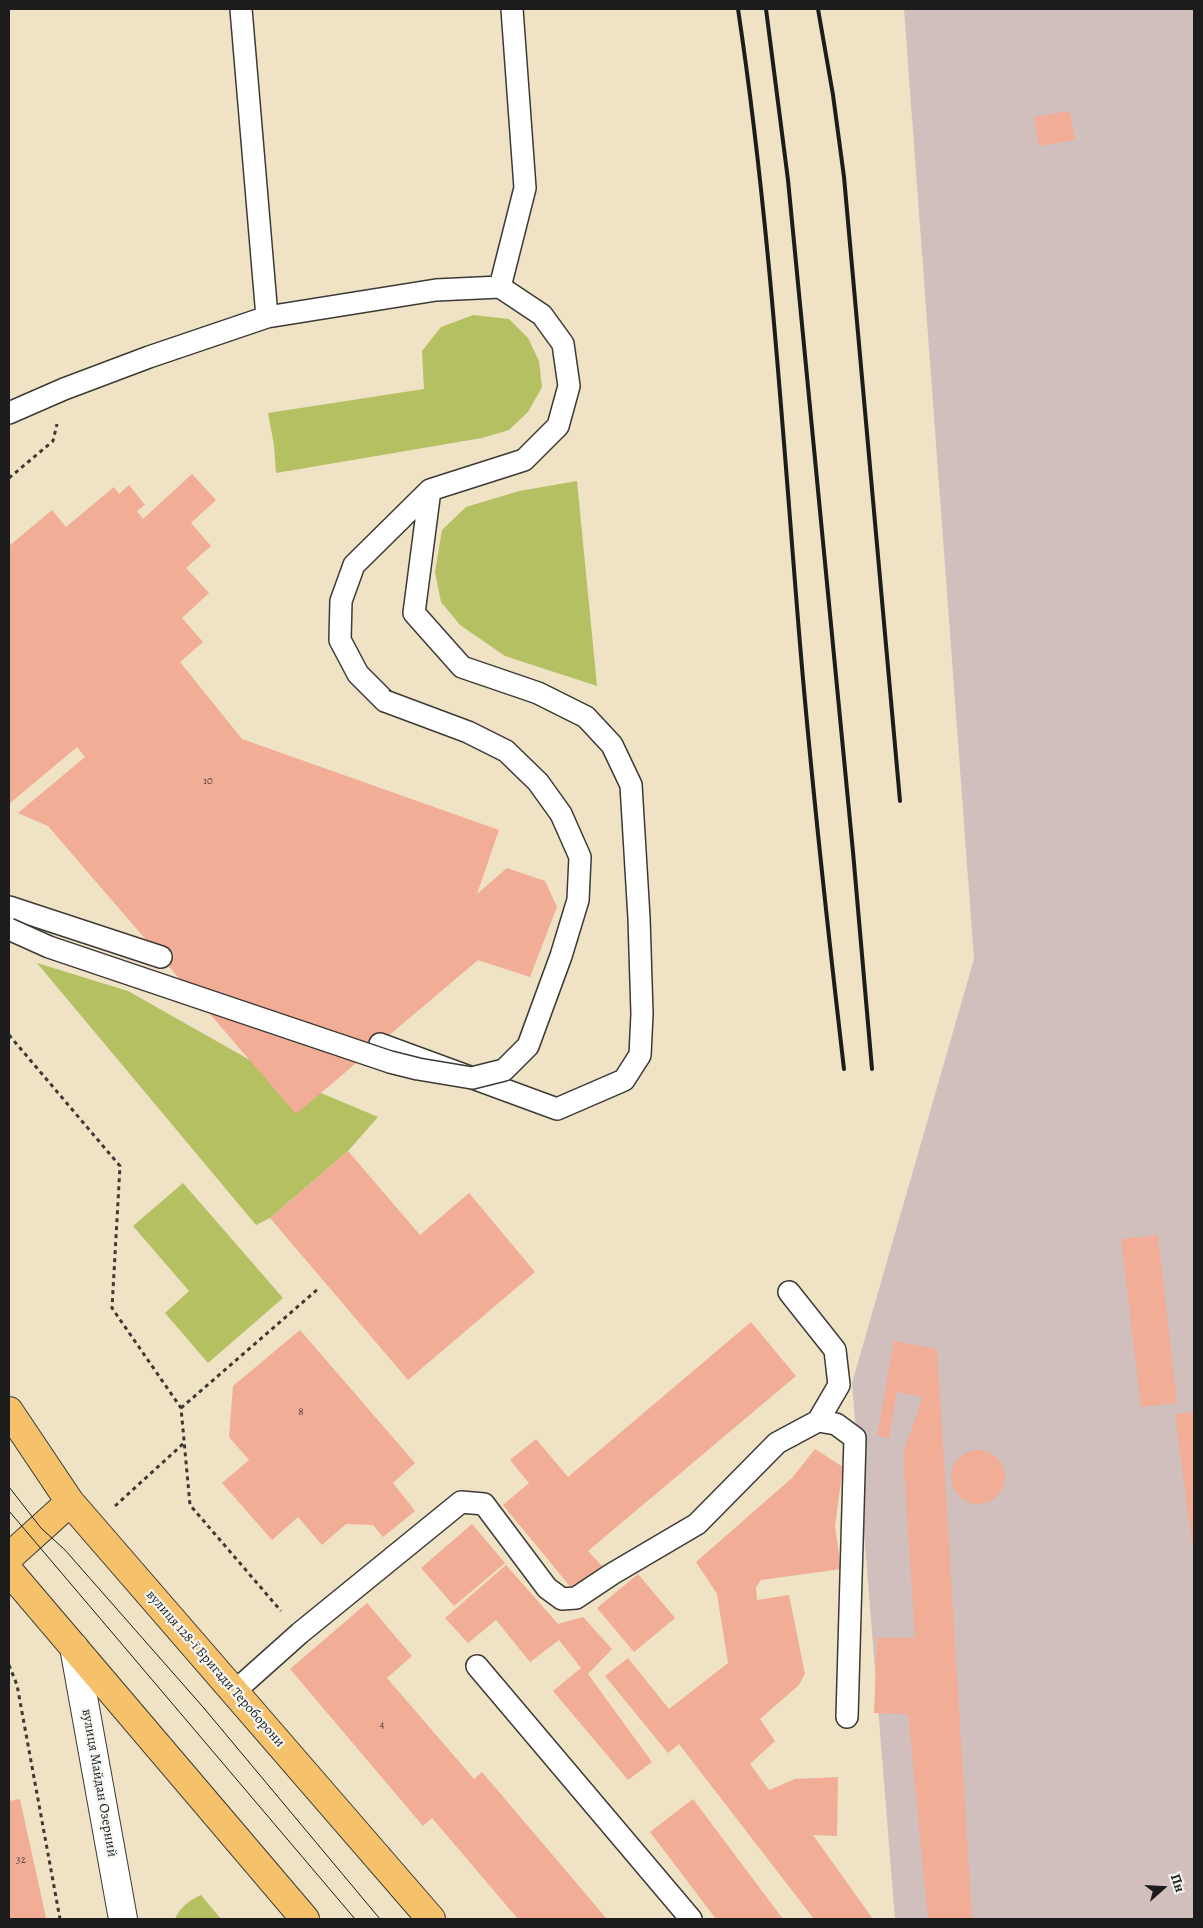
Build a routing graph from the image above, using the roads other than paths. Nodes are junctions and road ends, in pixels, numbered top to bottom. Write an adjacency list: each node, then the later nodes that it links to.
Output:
1 (241, 9): 4 (lane)
2 (512, 9): 3 (lane)
3 (500, 288): 4 (lane); 6 (lane)
4 (267, 317): 5 (lane)
5 (9, 413)
6 (430, 490): 8 (lane, bridge); 10 (lane)
7 (9, 907): 9 (lane)
8 (9, 929)
9 (161, 957)
10 (380, 1044)
11 (789, 1292): 13 (lane)
12 (9, 1411): 14 (main road, вулиця 128-ї Бригади Тероборони)
13 (818, 1421): 19 (lane); 20 (lane)
14 (70, 1502): 15 (main road); 19 (main road, вулиця 128-ї Бригади Тероборони)
15 (9, 1557)
16 (9, 1571): 17 (main road)
17 (74, 1647): 21 (main road); 22 (street, вулиця Майдан Озерний)
18 (477, 1666): 25 (lane)
19 (235, 1691): 24 (main road, вулиця 128-ї Бригади Тероборони)
20 (847, 1717)
21 (285, 1906): 23 (main road)
22 (123, 1919)
23 (305, 1919)
24 (431, 1919)
25 (691, 1919)

